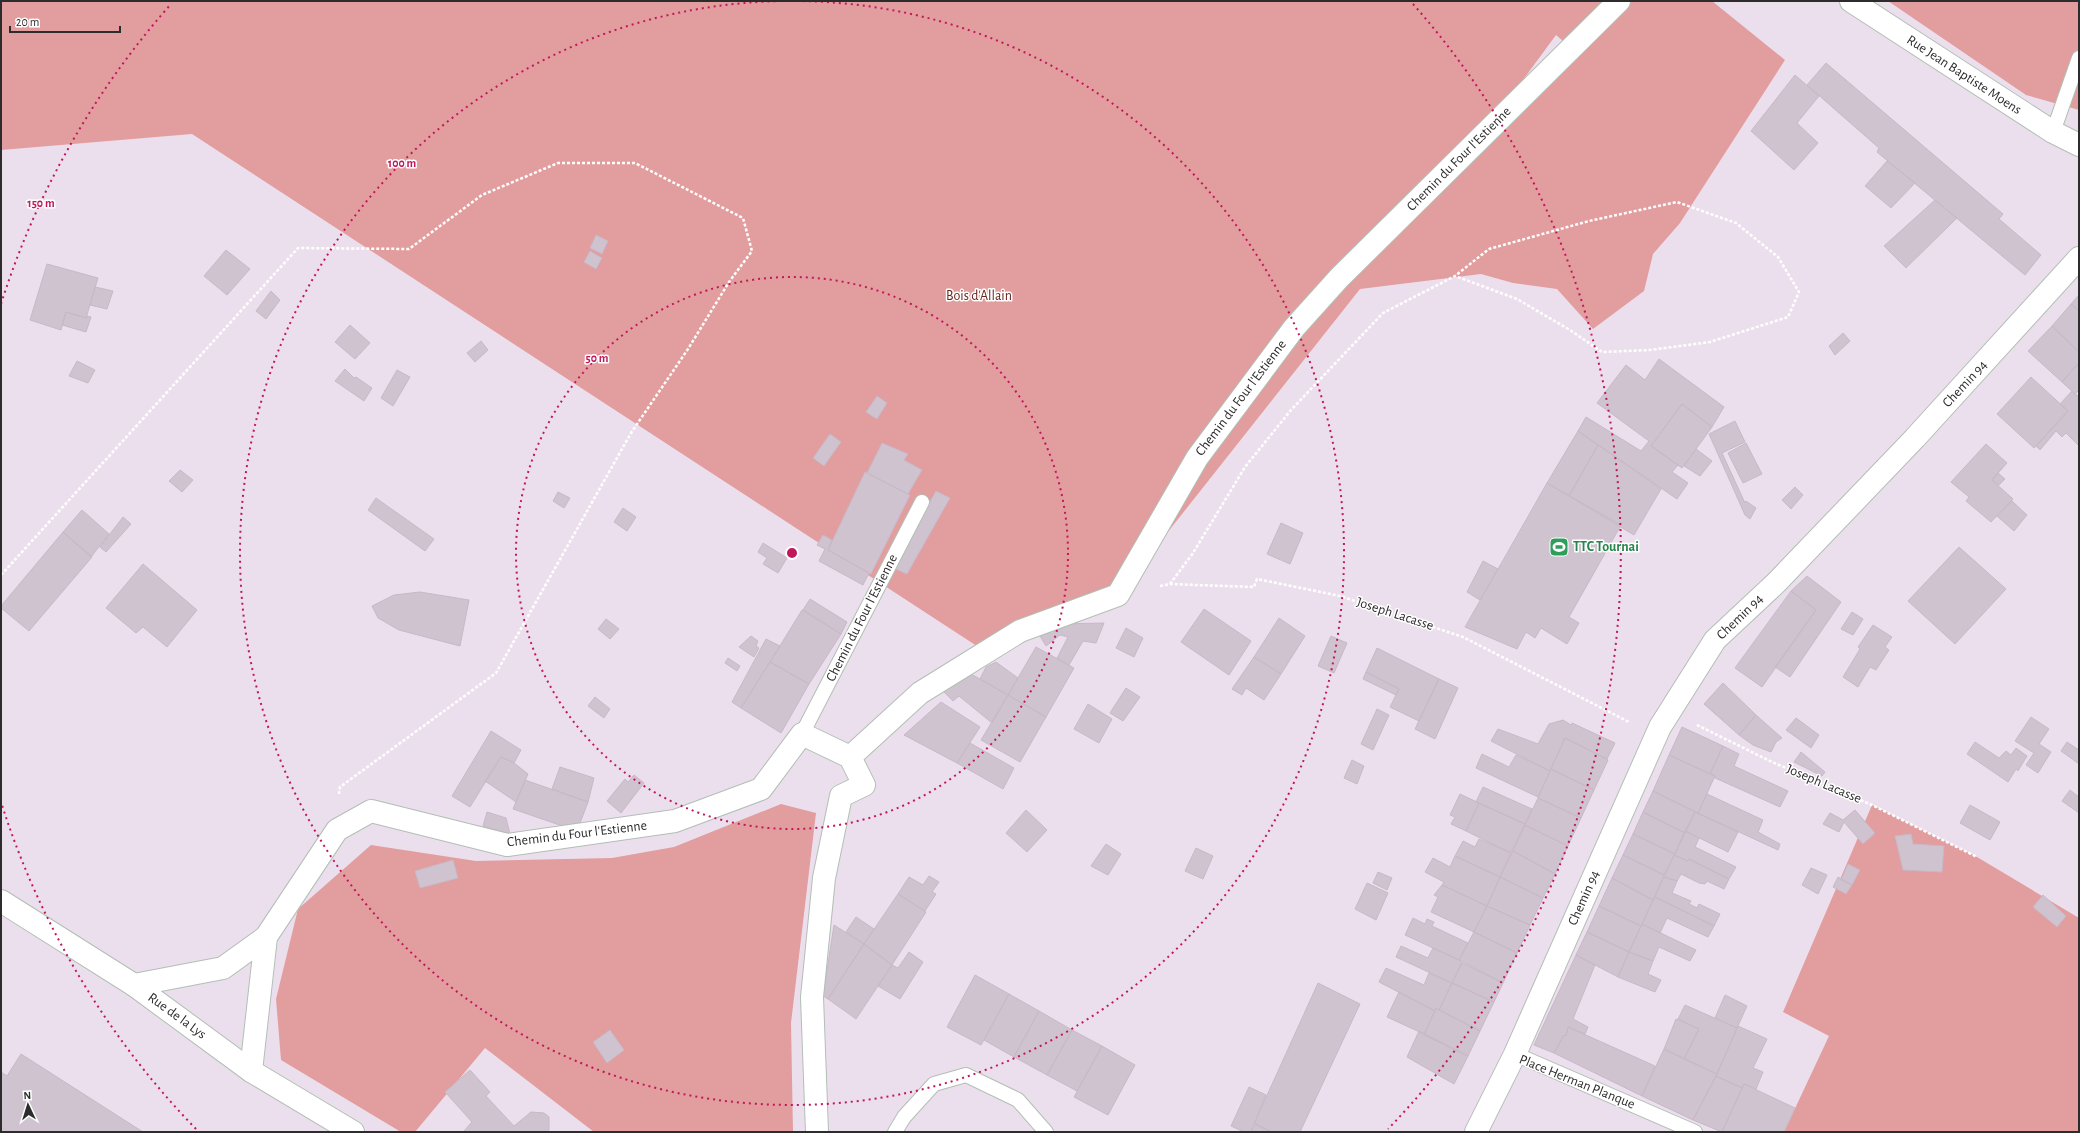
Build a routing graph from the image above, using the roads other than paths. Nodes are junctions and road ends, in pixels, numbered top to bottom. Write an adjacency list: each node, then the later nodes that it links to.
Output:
1 (1619, 1): 9 (street, Chemin du Four l'Estienne)
2 (1851, 1): 4 (street, Rue Jean Baptiste Moens)
3 (2079, 58): 4 (lane)
4 (2053, 132): 5 (street, Rue Jean Baptiste Moens)
5 (2079, 146)
6 (2079, 258): 13 (street, Chemin 94)
7 (922, 502): 8 (lane, Chemin du Four l'Estienne)
8 (802, 734): 9 (street); 11 (street, Chemin du Four l'Estienne)
9 (850, 757): 16 (street)
10 (1, 901): 12 (street, Rue de la Lys)
11 (266, 937): 12 (street); 14 (street)
12 (134, 985): 14 (street, Rue de la Lys)
13 (1515, 1054): 19 (street, Place Herman Planque); 20 (lane, Place Herman Planque)
14 (251, 1071): 15 (street, Rue de la Lys)
15 (353, 1132)
16 (817, 1132)
17 (895, 1132): 18 (lane)
18 (1046, 1132)
19 (1476, 1132)
20 (1695, 1132)

